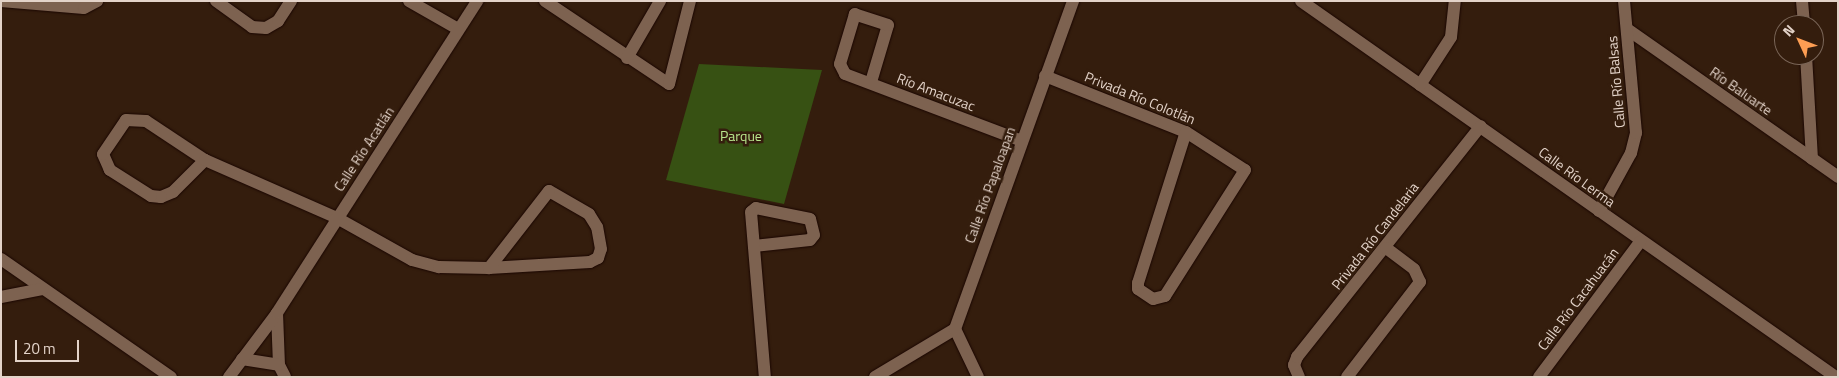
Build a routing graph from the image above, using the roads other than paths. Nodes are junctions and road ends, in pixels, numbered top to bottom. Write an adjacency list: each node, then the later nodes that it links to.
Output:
1 (1, 1): 2 (street)
2 (98, 1)
3 (216, 1): 4 (street)
4 (291, 1)
5 (409, 1): 16 (street)
6 (477, 1): 16 (street, Calle Río Acatlán)
7 (545, 1): 18 (street)
8 (660, 1): 18 (street)
9 (690, 1): 18 (street)
10 (1073, 1): 20 (street, Calle Río Papaloapan)
11 (1301, 1): 22 (street, Calle Río Lerma)
12 (1455, 1): 22 (street)
13 (1624, 1): 17 (street, Calle Río Balsas)
14 (1802, 1): 15 (street)
15 (1803, 15)
16 (458, 29): 30 (street, Calle Río Acatlán)
17 (1627, 29): 26 (street, Río Baluarte); 29 (street, Calle Río Balsas)
18 (627, 58)
19 (1807, 65): 26 (street)
20 (1045, 76): 24 (street, Privada Río Colotlán); 25 (street, Calle Río Papaloapan)
21 (871, 82): 21 (street, Río Amacuzac); 25 (street, Río Amacuzac)
22 (1420, 85): 23 (street, Calle Río Lerma)
23 (1481, 126): 29 (street, Calle Río Lerma); 33 (street, Privada Río Candelaria)
24 (1186, 132): 24 (street, Privada Río Colotlán)
25 (1022, 141): 39 (street, Calle Río Papaloapan)
26 (1812, 159): 28 (street, Río Baluarte)
27 (205, 160): 27 (street); 30 (street)
28 (1838, 177)
29 (1599, 211): 31 (street, Calle Río Lerma)
30 (337, 218): 35 (street); 38 (street, Calle Río Acatlán)
31 (1640, 242): 43 (street, Calle Río Cacahuacán); 51 (street, Calle Río Lerma)
32 (754, 246): 32 (street); 47 (street)
33 (1386, 248): 42 (street, Privada Río Candelaria); 50 (street)
34 (1, 259): 36 (street)
35 (489, 268): 35 (street)
36 (42, 289): 37 (street); 44 (street)
37 (1, 297)
38 (277, 313): 40 (street, Calle Río Acatlán); 41 (street)
39 (955, 328): 48 (street); 49 (street)
40 (242, 359): 41 (street); 45 (street, Calle Río Acatlán)
41 (279, 365): 46 (street)
42 (1296, 371)
43 (1542, 376)
44 (171, 377)
45 (229, 377)
46 (285, 377)
47 (765, 377)
48 (875, 377)
49 (978, 377)
50 (1347, 377)
51 (1836, 377)

